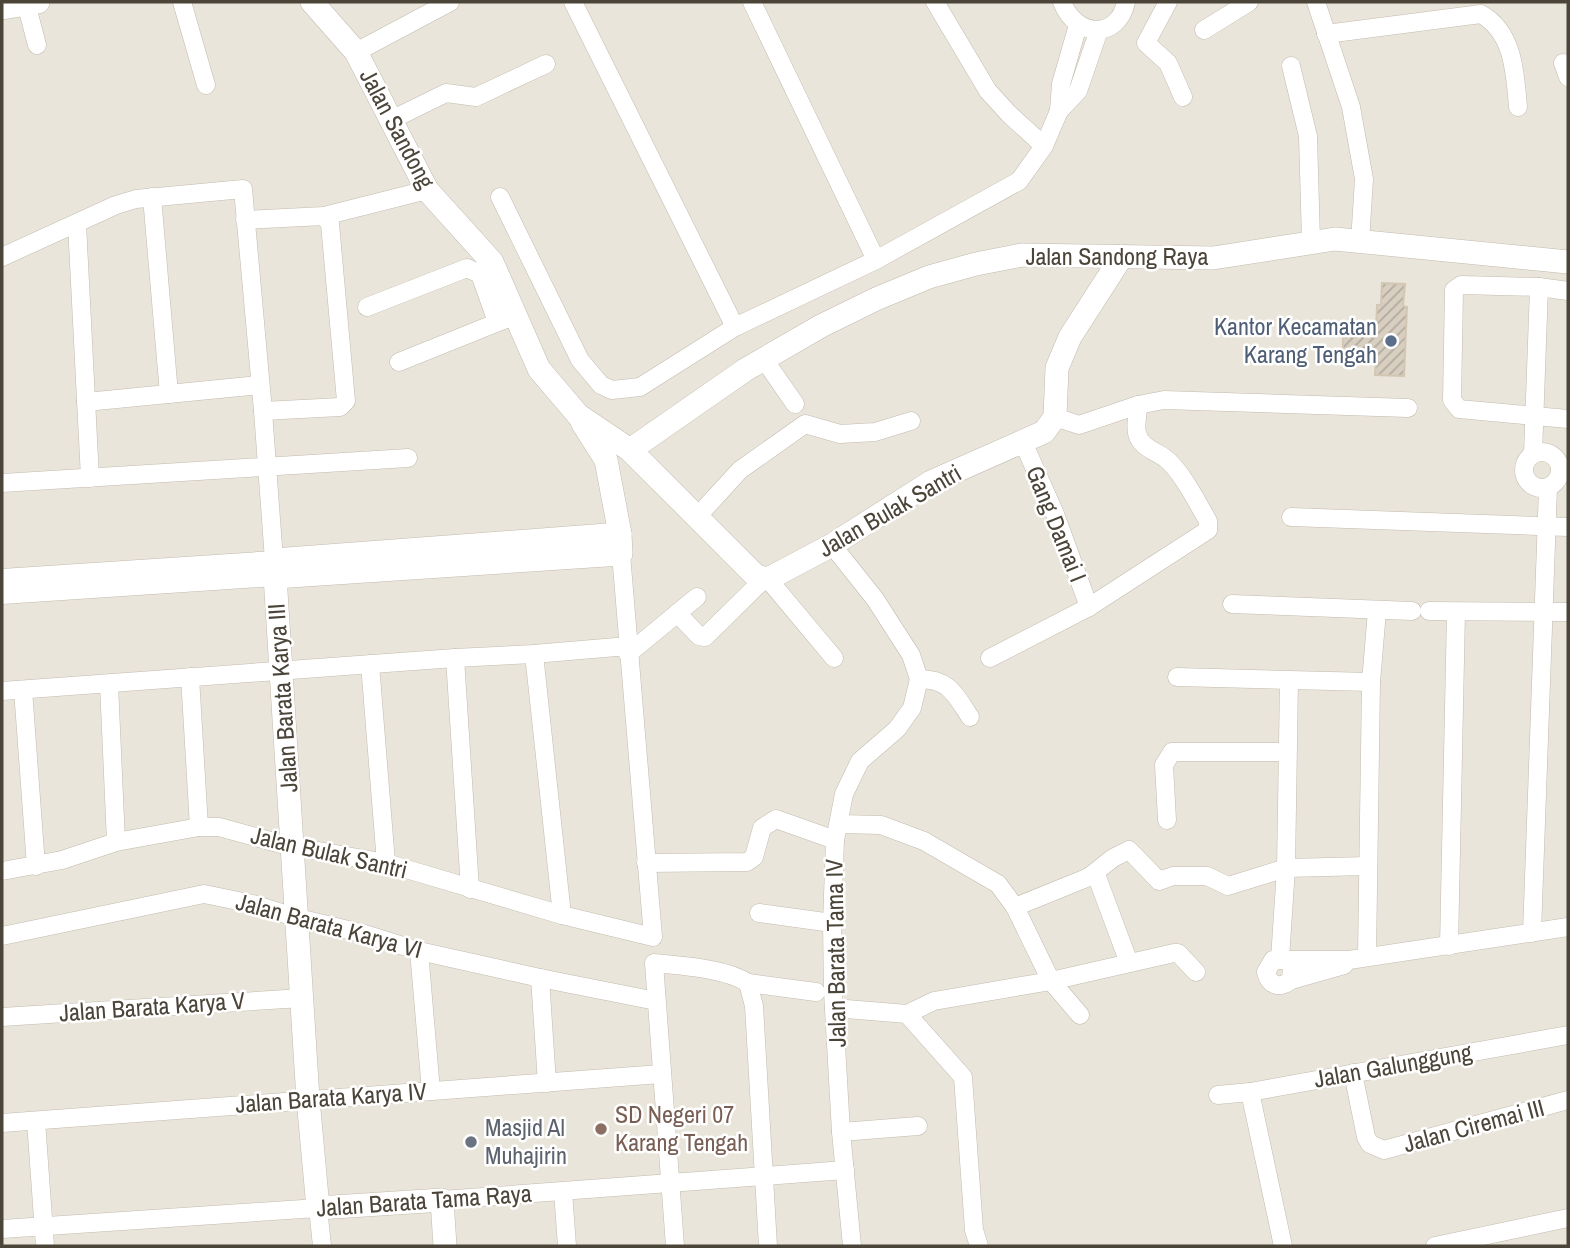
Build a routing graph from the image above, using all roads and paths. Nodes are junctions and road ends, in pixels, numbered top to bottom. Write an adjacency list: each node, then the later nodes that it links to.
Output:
1 (32, 2): 13 (street); 18 (street)
2 (182, 2): 22 (street)
3 (312, 2): 19 (street, Jalan Sandong)
4 (450, 2): 19 (street)
5 (573, 2): 44 (street)
6 (752, 2): 38 (street)
7 (935, 2): 27 (street)
8 (1062, 2): 14 (street)
9 (1126, 2): 15 (street)
10 (1168, 2): 23 (street)
11 (1249, 2): 16 (street)
12 (1316, 2): 17 (street)
13 (2, 8)
14 (1078, 25): 15 (street); 25 (street)
15 (1099, 30): 25 (street)
16 (1204, 30)
17 (1326, 34): 24 (street); 35 (street)
18 (37, 45)
19 (356, 52): 26 (street, Jalan Sandong)
20 (546, 64): 26 (street)
21 (1291, 66): 34 (street)
22 (206, 85)
23 (1183, 97)
24 (1518, 107)
25 (1059, 111): 27 (street)
26 (391, 120): 28 (street, Jalan Sandong)
27 (1044, 146): 38 (street)
28 (427, 190): 31 (street); 43 (street, Jalan Sandong)
29 (152, 197): 32 (street, Jalan Barata Karya III); 33 (street); 48 (street)
30 (500, 197): 44 (street)
31 (324, 216): 32 (street); 53 (street)
32 (245, 220): 47 (street, Jalan Barata Karya III)
33 (77, 224): 37 (street); 49 (street)
34 (1311, 241): 35 (street, Jalan Sandong Raya); 36 (street, Jalan Sandong Raya)
35 (1360, 242): 39 (street, Jalan Sandong Raya)
36 (1122, 256): 45 (street, Jalan Sandong Raya); 55 (street)
37 (2, 257)
38 (876, 260): 44 (street)
39 (1568, 262)
40 (1539, 287): 41 (street); 56 (street); 56 (street)
41 (1568, 291)
42 (367, 307): 43 (street)
43 (506, 319): 46 (street); 54 (street, Jalan Sandong)
44 (735, 327)
45 (763, 358): 50 (street); 60 (street, Jalan Sandong Raya)
46 (399, 362)
47 (260, 385): 48 (street); 53 (street, Jalan Barata Karya III)
48 (169, 394): 49 (street)
49 (86, 402): 64 (street)
50 (795, 404)
51 (1138, 405): 52 (street); 55 (street); 79 (street)
52 (1408, 408)
53 (263, 411): 63 (street, Jalan Barata Karya III)
54 (578, 415): 60 (street, Jalan Sandong); 71 (street)
55 (1055, 417): 59 (street, Jalan Bulak Santri)
56 (1535, 418): 57 (street); 61 (street)
57 (1568, 419)
58 (911, 421): 68 (street)
59 (1023, 442): 72 (street, Jalan Bulak Santri); 79 (street, Gang Damai I)
60 (630, 450): 68 (street)
61 (1533, 454): 66 (street); 66 (street)
62 (408, 458): 63 (street)
63 (267, 466): 64 (street); 73 (street, Jalan Barata Karya III)
64 (90, 478): 65 (street)
65 (2, 483)
66 (1548, 488): 69 (street)
67 (1291, 517): 69 (street)
68 (696, 518): 75 (street)
69 (1548, 527): 70 (street); 82 (street)
70 (1568, 527)
71 (620, 544): 73 (street); 85 (street)
72 (832, 545): 75 (street, Jalan Bulak Santri); 94 (street)
73 (274, 568): 74 (street); 76 (street); 91 (street, Jalan Barata Karya III)
74 (2, 578)
75 (766, 579): 84 (street); 88 (street)
76 (2, 596)
77 (697, 597): 84 (street)
78 (1231, 604): 80 (street)
79 (1089, 607): 89 (street)
80 (1377, 611): 81 (street); 96 (street)
81 (1456, 612): 82 (street); 123 (street)
82 (1544, 612): 83 (street); 121 (street)
83 (1568, 612)
84 (677, 613): 85 (street)
85 (628, 650): 86 (street); 108 (street)
86 (534, 654): 87 (street); 117 (street)
87 (455, 658): 90 (street); 114 (street)
88 (834, 658)
89 (990, 658)
90 (370, 664): 91 (street); 107 (street)
91 (282, 671): 92 (street); 106 (street, Jalan Barata Karya III)
92 (190, 677): 97 (street); 103 (street)
93 (1177, 677): 95 (street)
94 (919, 679): 100 (street); 104 (street, Jalan Barata Tama IV)
95 (1289, 681): 96 (street); 101 (street)
96 (1371, 682): 110 (street)
97 (109, 684): 98 (street); 105 (street)
98 (23, 690): 99 (street); 109 (street)
99 (2, 691)
100 (970, 717)
101 (1287, 752): 102 (street); 111 (street)
102 (1167, 820)
103 (199, 827): 105 (street, Jalan Bulak Santri); 106 (street, Jalan Bulak Santri)
104 (837, 832): 108 (street); 115 (street); 119 (street, Jalan Barata Tama IV)
105 (116, 842): 109 (street, Jalan Bulak Santri)
106 (293, 847): 107 (street, Jalan Bulak Santri); 118 (street, Jalan Barata Karya III)
107 (386, 863): 114 (street, Jalan Bulak Santri)
108 (646, 863): 117 (street, Jalan Bulak Santri)
109 (36, 866): 112 (street, Jalan Bulak Santri)
110 (1368, 866): 111 (street); 125 (street)
111 (1286, 868): 113 (street); 126 (street)
112 (2, 871)
113 (1089, 877): 115 (street); 127 (street)
114 (470, 889): 117 (street, Jalan Bulak Santri)
115 (1015, 907): 130 (street)
116 (758, 913): 119 (street)
117 (562, 915)
118 (298, 918): 122 (street, Jalan Barata Karya VI); 124 (street, Jalan Barata Karya VI); 133 (street, Jalan Barata Karya III)
119 (832, 923): 135 (street, Jalan Barata Tama IV)
120 (1568, 927): 121 (street)
121 (1532, 933): 123 (street)
122 (2, 936)
123 (1449, 946): 125 (street)
124 (419, 951): 129 (street, Jalan Barata Karya VI); 143 (street)
125 (1358, 959): 126 (street); 126 (street)
126 (1283, 960)
127 (1129, 963): 128 (street); 130 (street)
128 (1196, 972)
129 (540, 978): 134 (street, Jalan Barata Karya VI); 142 (street)
130 (1051, 981): 136 (street); 137 (street)
131 (748, 983): 132 (street); 134 (street); 153 (street)
132 (816, 992)
133 (302, 998): 138 (street, Jalan Barata Karya V); 146 (street, Jalan Barata Karya III)
134 (656, 1001): 141 (street)
135 (834, 1008): 136 (street); 151 (street, Jalan Barata Tama IV)
136 (907, 1014): 168 (street)
137 (1080, 1015)
138 (2, 1017)
139 (1568, 1035): 140 (street, Jalan Galunggung)
140 (1353, 1073): 144 (street, Jalan Galunggung); 147 (street, Jalan Ciremai III)
141 (661, 1074): 142 (street, Jalan Barata Karya IV); 154 (street)
142 (547, 1083): 143 (street, Jalan Barata Karya IV)
143 (431, 1091): 146 (street, Jalan Barata Karya IV)
144 (1250, 1092): 145 (street, Jalan Galunggung); 169 (street)
145 (1218, 1095)
146 (308, 1099): 148 (street, Jalan Barata Karya IV); 157 (street, Jalan Barata Karya III)
147 (1568, 1100)
148 (36, 1121): 149 (street, Jalan Barata Karya IV); 159 (street)
149 (2, 1123)
150 (918, 1126): 151 (street)
151 (841, 1132): 152 (street, Jalan Barata Tama IV)
152 (845, 1170): 153 (street, Jalan Barata Tama Raya); 167 (street, Jalan Barata Tama IV)
153 (762, 1175): 154 (street, Jalan Barata Tama Raya); 166 (street)
154 (670, 1182): 155 (street, Jalan Barata Tama Raya); 165 (street)
155 (563, 1192): 156 (street, Jalan Barata Tama Raya); 164 (street)
156 (442, 1200): 157 (street, Jalan Barata Tama Raya); 163 (street)
157 (318, 1208): 159 (street, Jalan Barata Tama Raya); 162 (street)
158 (1568, 1218): 170 (street)
159 (43, 1227): 160 (street, Jalan Barata Tama Raya); 161 (street)
160 (2, 1229)
161 (45, 1246)
162 (322, 1246)
163 (445, 1246)
164 (567, 1246)
165 (675, 1246)
166 (768, 1246)
167 (852, 1246)
168 (979, 1246)
169 (1283, 1246)
170 (1435, 1246)

